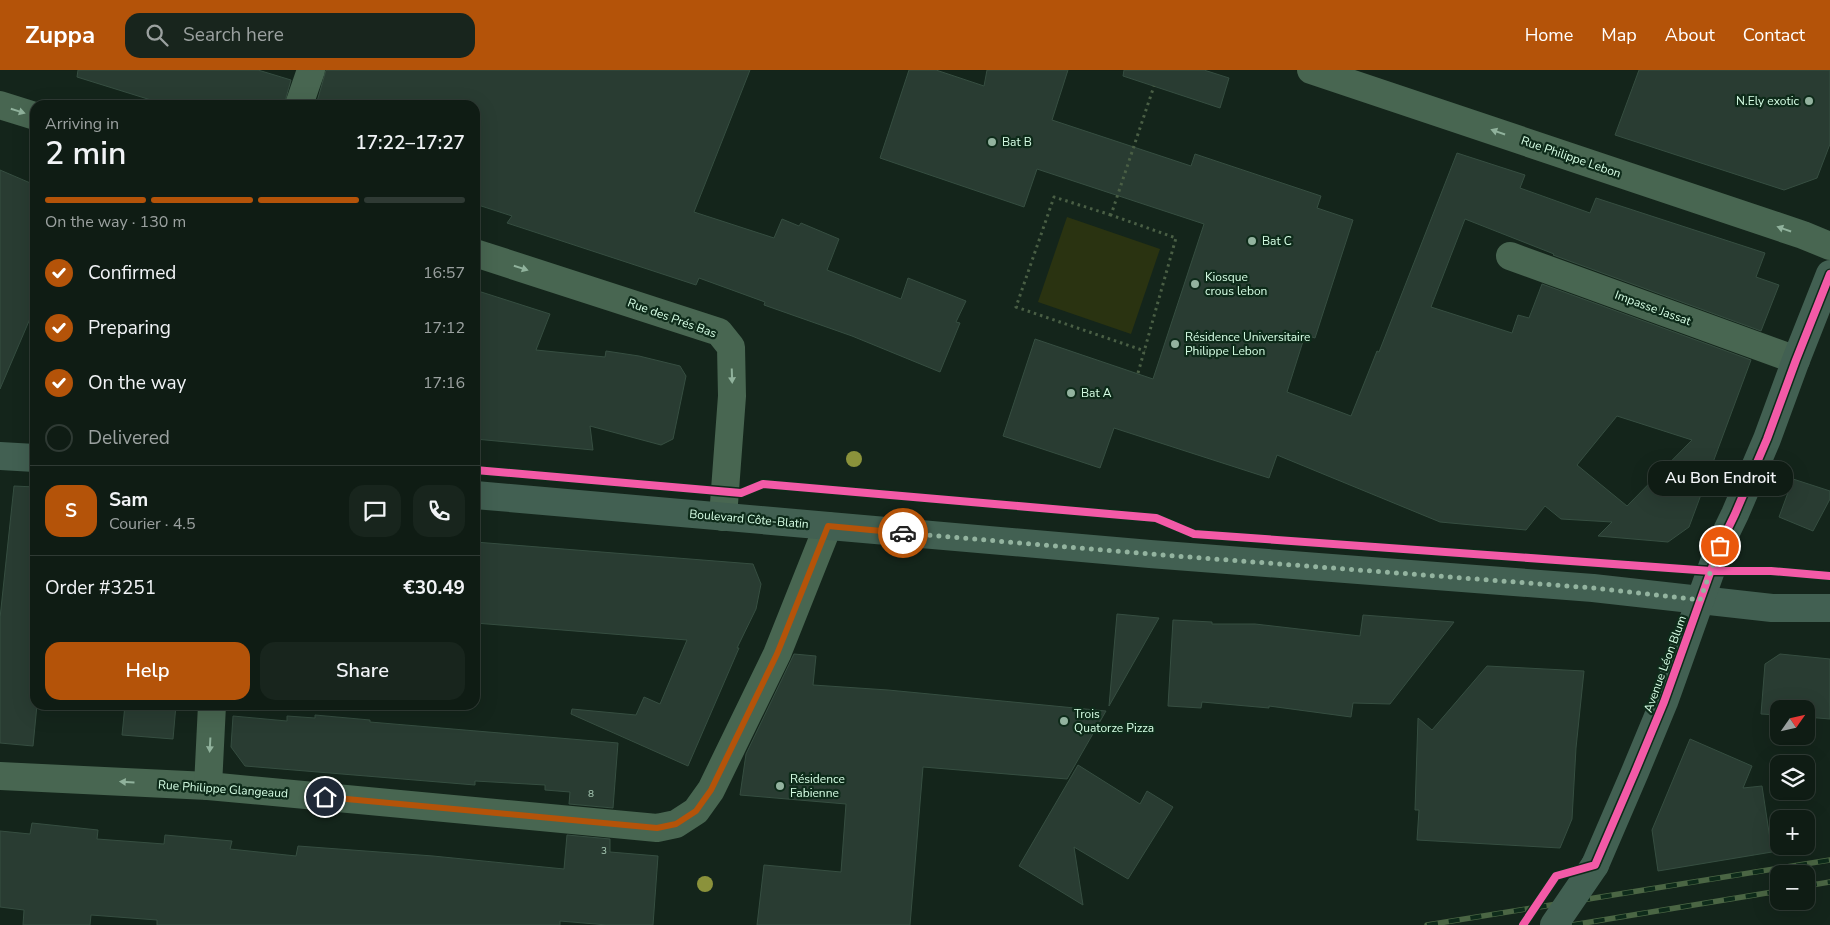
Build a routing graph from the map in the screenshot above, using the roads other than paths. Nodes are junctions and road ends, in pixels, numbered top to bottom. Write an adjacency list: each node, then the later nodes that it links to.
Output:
1 (311, 70): 3 (street)
2 (1311, 70): 6 (street, Rue Philippe Lebon, one-way to 2)
3 (302, 100)
4 (0, 105): 5 (street, one-way to 5)
5 (30, 114)
6 (1830, 246)
7 (480, 255): 14 (street, Rue des Prés Bas, one-way to 14)
8 (1510, 256): 10 (street, Impasse Jassat)
9 (1830, 274): 10 (main road, Avenue Léon Blum)
10 (1796, 360): 16 (main road, Avenue Léon Blum)
11 (0, 456): 12 (main road)
12 (30, 458)
13 (480, 495): 14 (main road, Boulevard Côte-Blatin)
14 (723, 517): 15 (main road, Boulevard Côte-Blatin)
15 (828, 526): 16 (main road, Boulevard Côte-Blatin); 20 (street, Rue Philippe Glangeaud)
16 (1700, 600): 17 (main road, Boulevard Côte-Blatin); 21 (main road, Avenue Léon Blum, bridge)
17 (1830, 608)
18 (212, 710): 20 (street, one-way to 20)
19 (0, 776): 20 (street, Rue Philippe Glangeaud, one-way to 19)
20 (208, 786)
21 (1554, 925)

